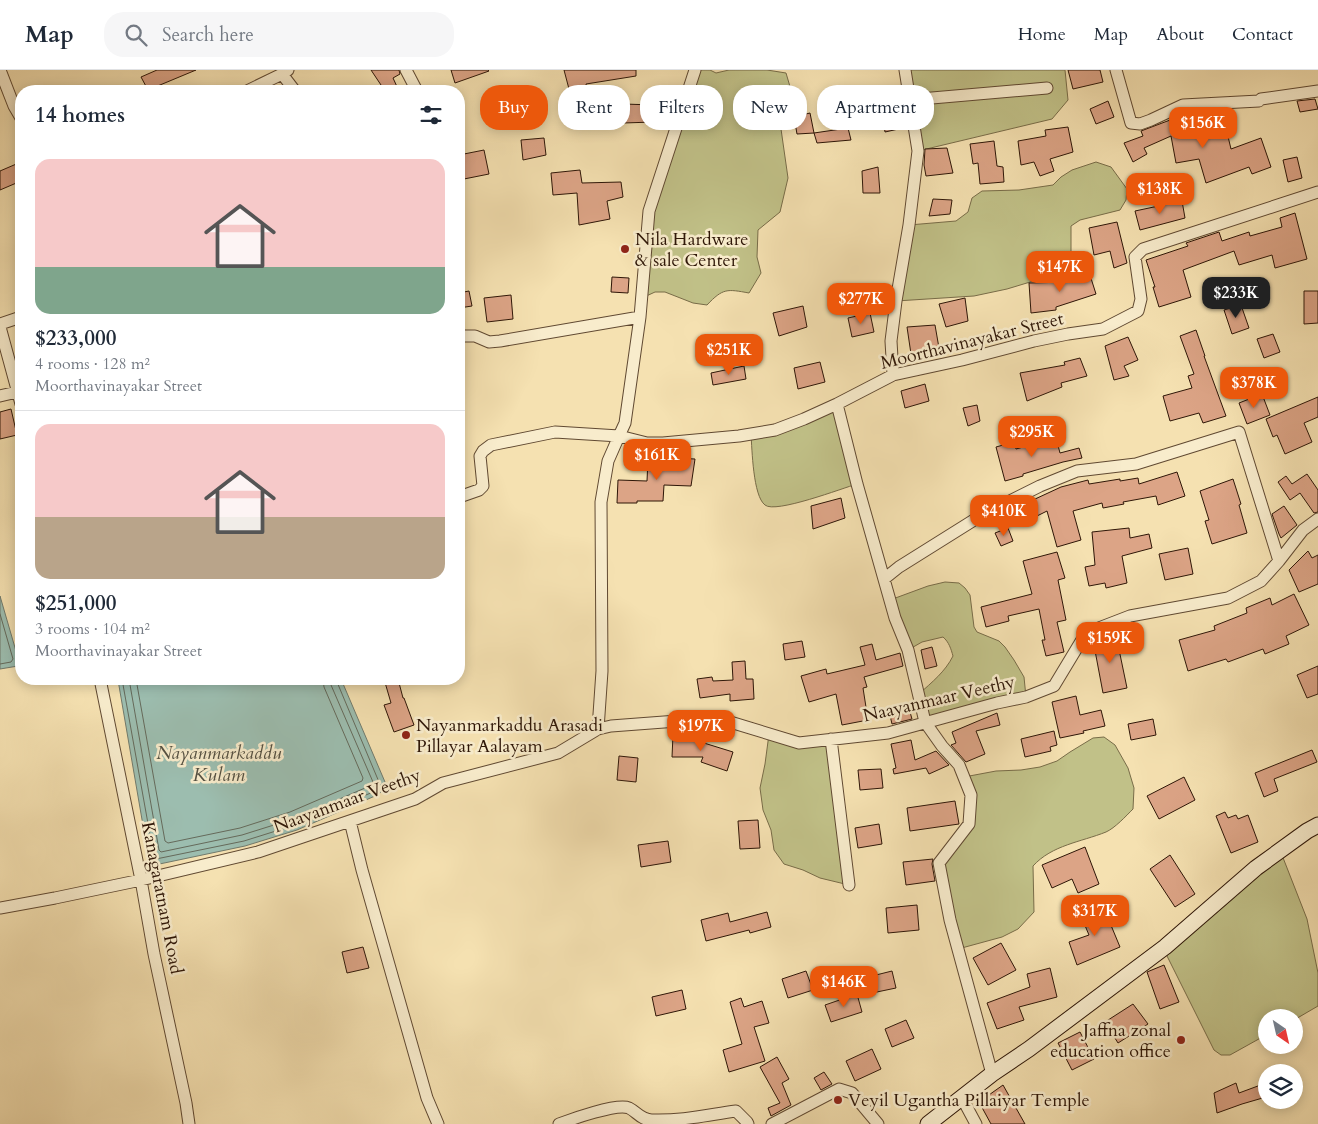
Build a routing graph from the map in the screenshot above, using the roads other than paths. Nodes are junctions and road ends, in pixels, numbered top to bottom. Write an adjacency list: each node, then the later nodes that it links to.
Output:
1 (0, 70): 14 (street)
2 (406, 70): 9 (street)
3 (695, 70): 17 (street)
4 (905, 70): 10 (street)
5 (1116, 70): 12 (street)
6 (285, 72): 7 (street); 8 (street)
7 (259, 85)
8 (292, 85)
9 (414, 85)
10 (907, 85)
11 (1047, 88): 13 (street)
12 (1318, 91)
13 (934, 98)
14 (15, 108)
15 (914, 130): 21 (street)
16 (1318, 192): 21 (street, Moorthavinayakar Street)
17 (640, 317): 20 (street); 26 (street)
18 (15, 320): 19 (street)
19 (0, 326): 22 (street)
20 (465, 336)
21 (893, 375): 25 (street, Moorthavinayakar Street)
22 (15, 384)
23 (15, 392): 24 (street)
24 (0, 396)
25 (837, 404): 26 (street, Moorthavinayakar Street); 30 (street)
26 (619, 436): 27 (street, Moorthavinayakar Street); 33 (street)
27 (465, 494)
28 (1318, 518): 29 (street, Naayanmaar Veethy)
29 (1279, 561): 30 (street); 32 (street, Naayanmaar Veethy)
30 (884, 579): 32 (street)
31 (101, 685): 37 (street, Kanagaratnam Road)
32 (926, 722): 34 (street, Naayanmaar Veethy); 40 (street)
33 (598, 729): 34 (street, Naayanmaar Veethy); 35 (street, Naayanmaar Veethy)
34 (831, 739): 38 (street)
35 (350, 821): 37 (street, Naayanmaar Veethy); 43 (street)
36 (1318, 825): 40 (main road)
37 (141, 880): 39 (street, Naayanmaar Veethy); 42 (street, Kanagaratnam Road)
38 (849, 885)
39 (0, 908)
40 (992, 1074): 41 (main road)
41 (962, 1098): 48 (main road); 49 (street)
42 (188, 1124)
43 (438, 1124)
44 (559, 1124): 45 (street)
45 (748, 1124)
46 (772, 1124): 47 (street)
47 (878, 1124)
48 (928, 1124)
49 (976, 1124)

